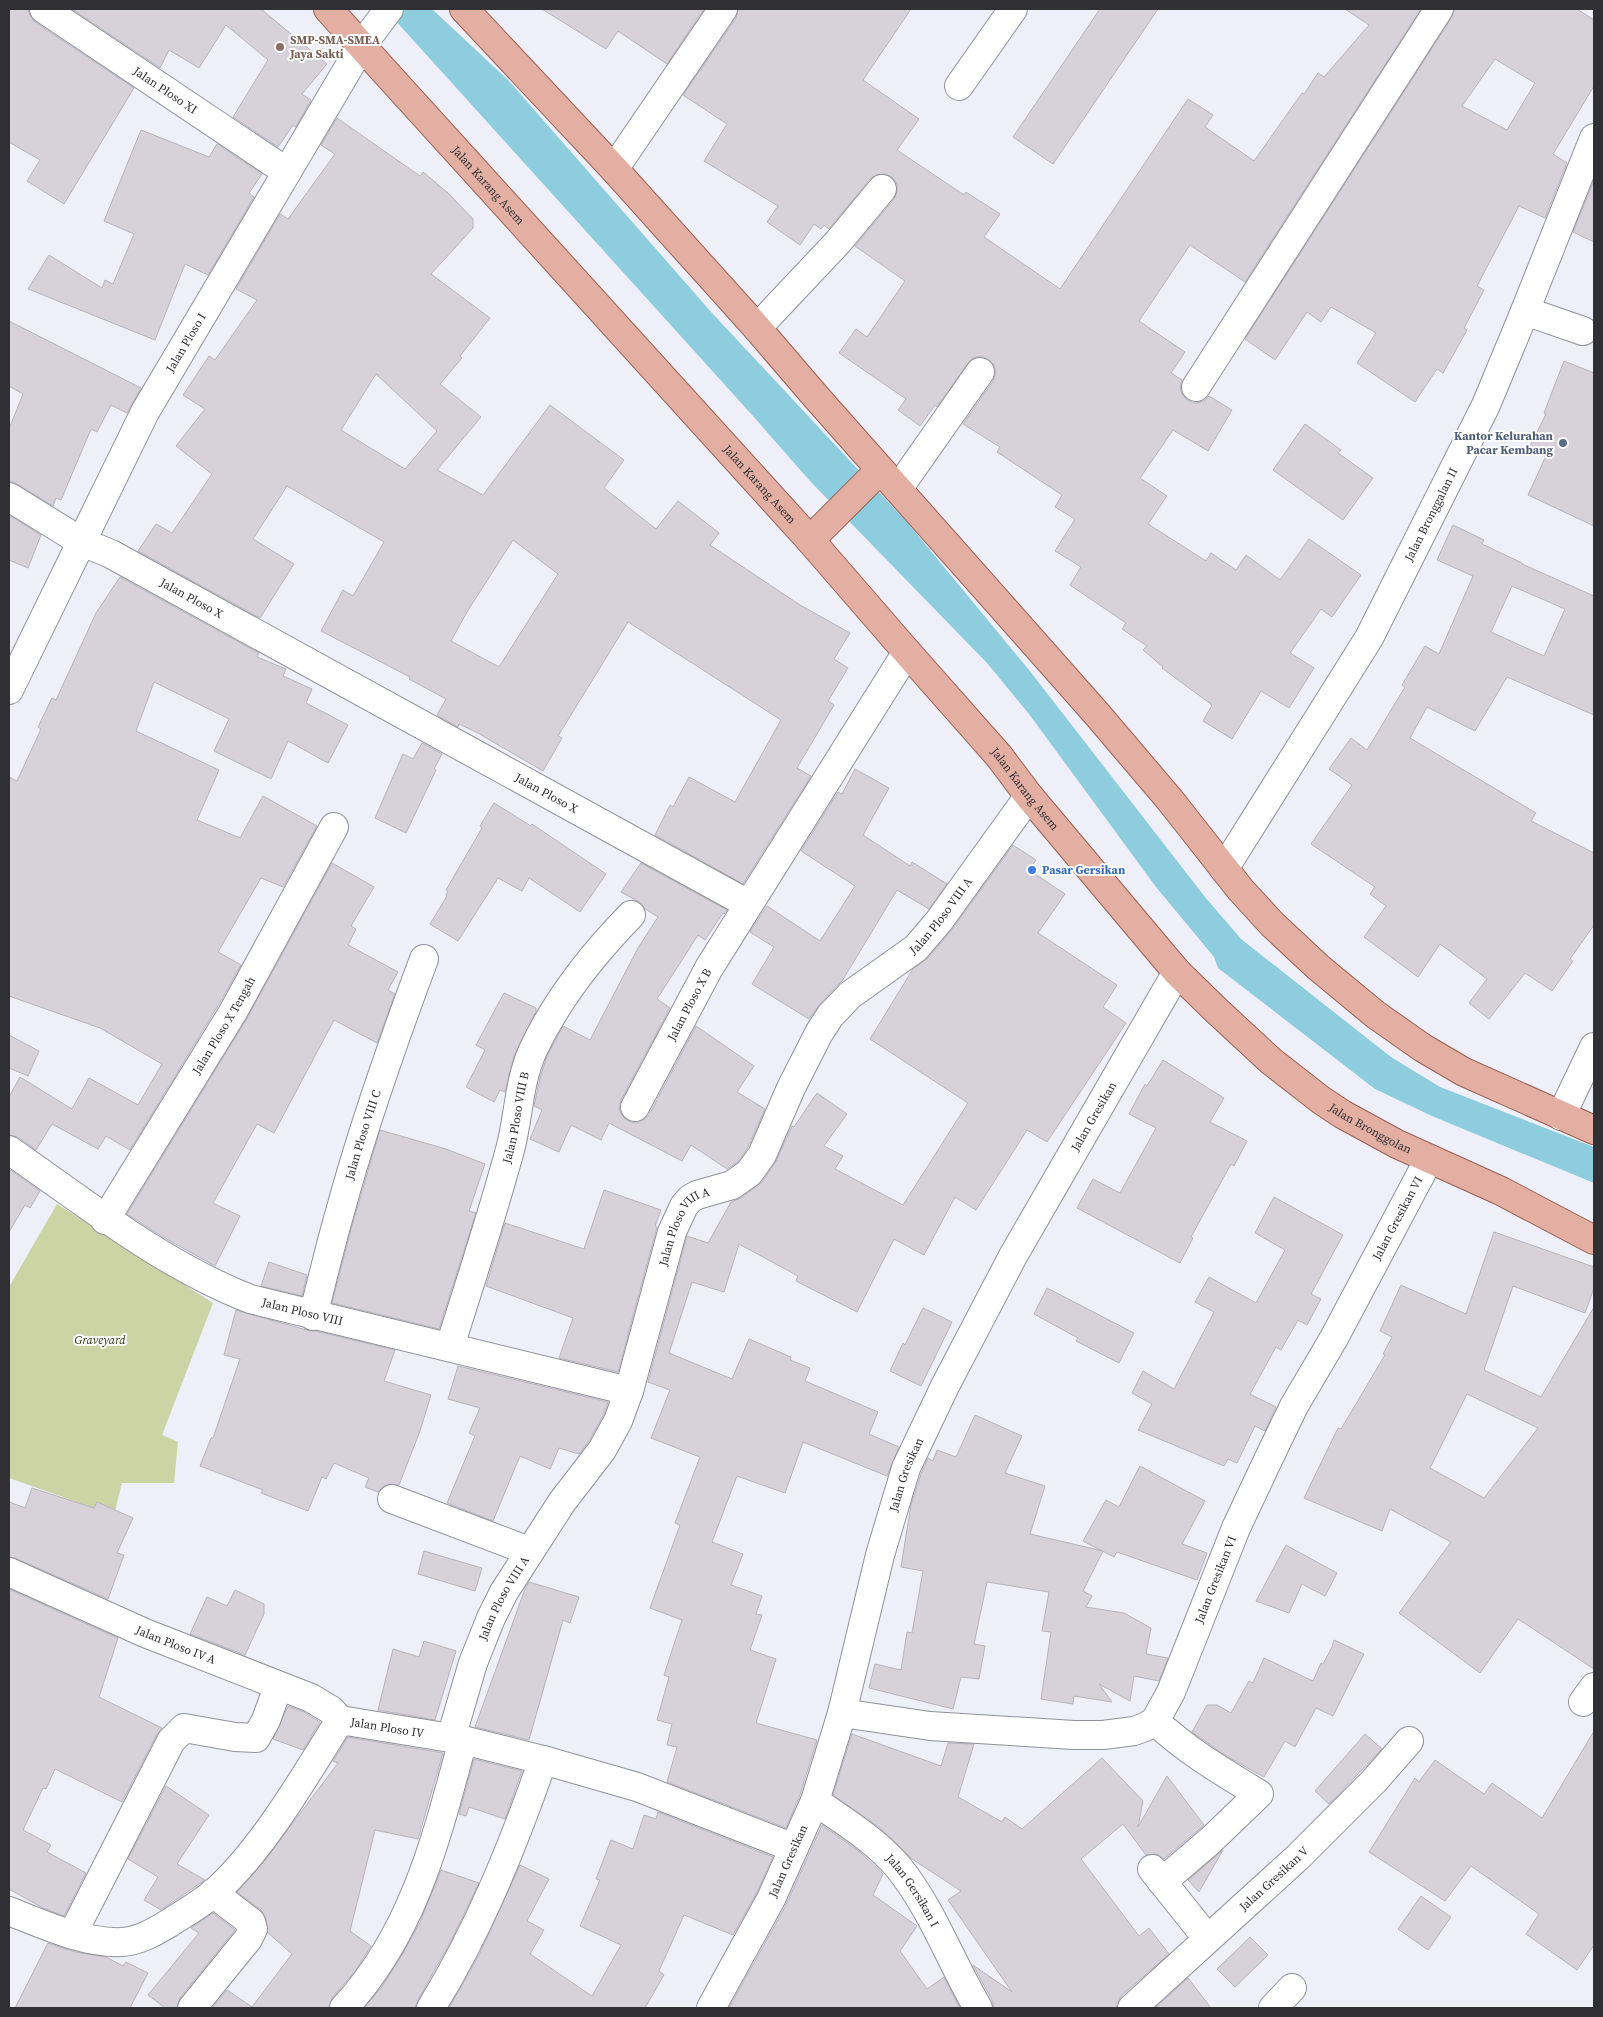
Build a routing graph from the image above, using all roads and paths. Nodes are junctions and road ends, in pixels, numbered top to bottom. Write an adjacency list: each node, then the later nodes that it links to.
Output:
1 (44, 9): 12 (street, Jalan Ploso XI)
2 (328, 9): 8 (main road, Jalan Karang Asem)
3 (389, 9): 8 (street, Jalan Ploso I)
4 (464, 9): 11 (main road)
5 (723, 9): 11 (street)
6 (1013, 9): 9 (street)
7 (1438, 9): 18 (street)
8 (367, 39): 12 (street, Jalan Ploso I); 21 (main road, Jalan Karang Asem)
9 (959, 86)
10 (1594, 138): 14 (street, Jalan Bronggalan II)
11 (614, 170): 15 (main road)
12 (287, 172): 22 (street, Jalan Ploso I)
13 (882, 189): 15 (street)
14 (1526, 311): 16 (street); 27 (street, Jalan Bronggalan II)
15 (757, 328): 19 (main road)
16 (1583, 331)
17 (980, 372): 19 (street)
18 (1196, 387)
19 (884, 478): 21 (main road); 27 (main road)
20 (9, 497): 22 (street, Jalan Ploso X)
21 (812, 538): 23 (main road, Jalan Karang Asem)
22 (82, 542): 24 (street, Jalan Ploso I); 28 (street, Jalan Ploso X)
23 (906, 652): 25 (main road, Jalan Karang Asem); 28 (street)
24 (9, 690)
25 (1029, 796): 31 (main road, Jalan Karang Asem); 42 (street, Jalan Ploso VIII A)
26 (334, 827): 38 (street, Jalan Ploso X Tengah)
27 (1224, 869): 34 (main road)
28 (748, 904): 33 (street, Jalan Ploso X B)
29 (631, 915): 41 (street, Jalan Ploso VIII B)
30 (424, 959): 40 (street, Jalan Ploso VIII C)
31 (1177, 972): 37 (main road, Jalan Bronggolan); 47 (street, Jalan Gresikan)
32 (1594, 1047): 34 (street)
33 (635, 1107)
34 (1561, 1116): 35 (main road)
35 (1594, 1130)
36 (9, 1150): 38 (street, Jalan Ploso VIII)
37 (1429, 1159): 39 (main road, Jalan Bronggolan); 49 (street, Jalan Gresikan VI)
38 (106, 1220): 40 (street, Jalan Ploso VIII)
39 (1594, 1240)
40 (313, 1316): 41 (street, Jalan Ploso VIII)
41 (450, 1346): 42 (street, Jalan Ploso VIII)
42 (630, 1391): 44 (street, Jalan Ploso VIII A)
43 (392, 1499): 44 (street)
44 (529, 1551): 50 (street, Jalan Ploso VIII A)
45 (9, 1572): 46 (street, Jalan Ploso IV A)
46 (278, 1687): 48 (street, Jalan Ploso IV A); 57 (street)
47 (842, 1714): 49 (street); 53 (street, Jalan Gresikan)
48 (340, 1720): 50 (street, Jalan Ploso IV); 55 (street, Jalan Ploso IV)
49 (1154, 1720): 58 (street)
50 (457, 1739): 52 (street, Jalan Ploso IV); 61 (street, Jalan Ploso VIII A)
51 (1409, 1741): 58 (street, Jalan Gresikan V)
52 (543, 1760): 54 (street, Jalan Ploso IV); 62 (street)
53 (815, 1801): 54 (street, Jalan Gresikan); 64 (street, Jalan Gersikan I)
54 (794, 1848): 63 (street, Jalan Gresikan)
55 (213, 1893): 57 (street, Jalan Ploso IV); 60 (street)
56 (9, 1911): 57 (street, Jalan Ploso IV)
57 (73, 1934)
58 (1207, 1938): 65 (street, Jalan Gresikan V)
59 (1292, 1988): 66 (street)
60 (192, 2008)
61 (344, 2008)
62 (431, 2008)
63 (711, 2008)
64 (978, 2008)
65 (1132, 2008)
66 (1273, 2008)

